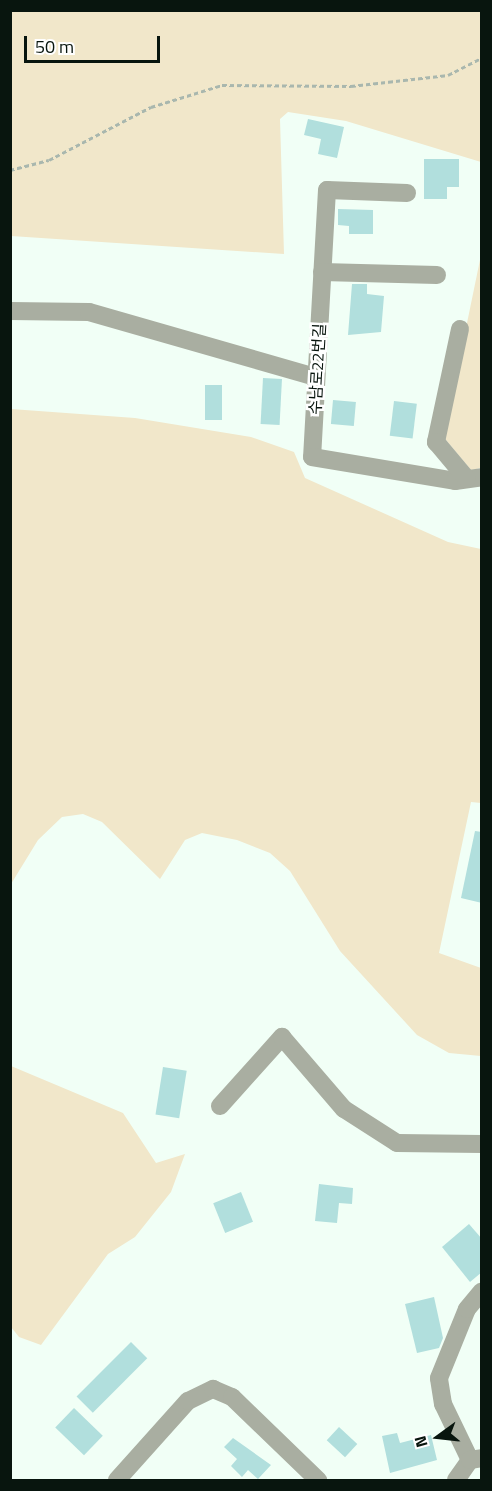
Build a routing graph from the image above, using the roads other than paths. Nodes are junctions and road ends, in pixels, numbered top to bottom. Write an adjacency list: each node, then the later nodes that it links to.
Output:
1 (407, 193): 2 (lane, 수남로22번길)
2 (322, 272): 3 (lane); 6 (lane, 수남로22번길)
3 (437, 274)
4 (10, 311): 6 (lane)
5 (460, 329): 7 (lane)
6 (316, 377): 7 (lane, 수남로22번길)
7 (474, 478)
8 (220, 1106): 9 (lane)
9 (482, 1144)
10 (482, 1291): 11 (lane)
11 (476, 1459): 14 (lane)
12 (117, 1480): 13 (lane)
13 (318, 1480)
14 (456, 1480)

